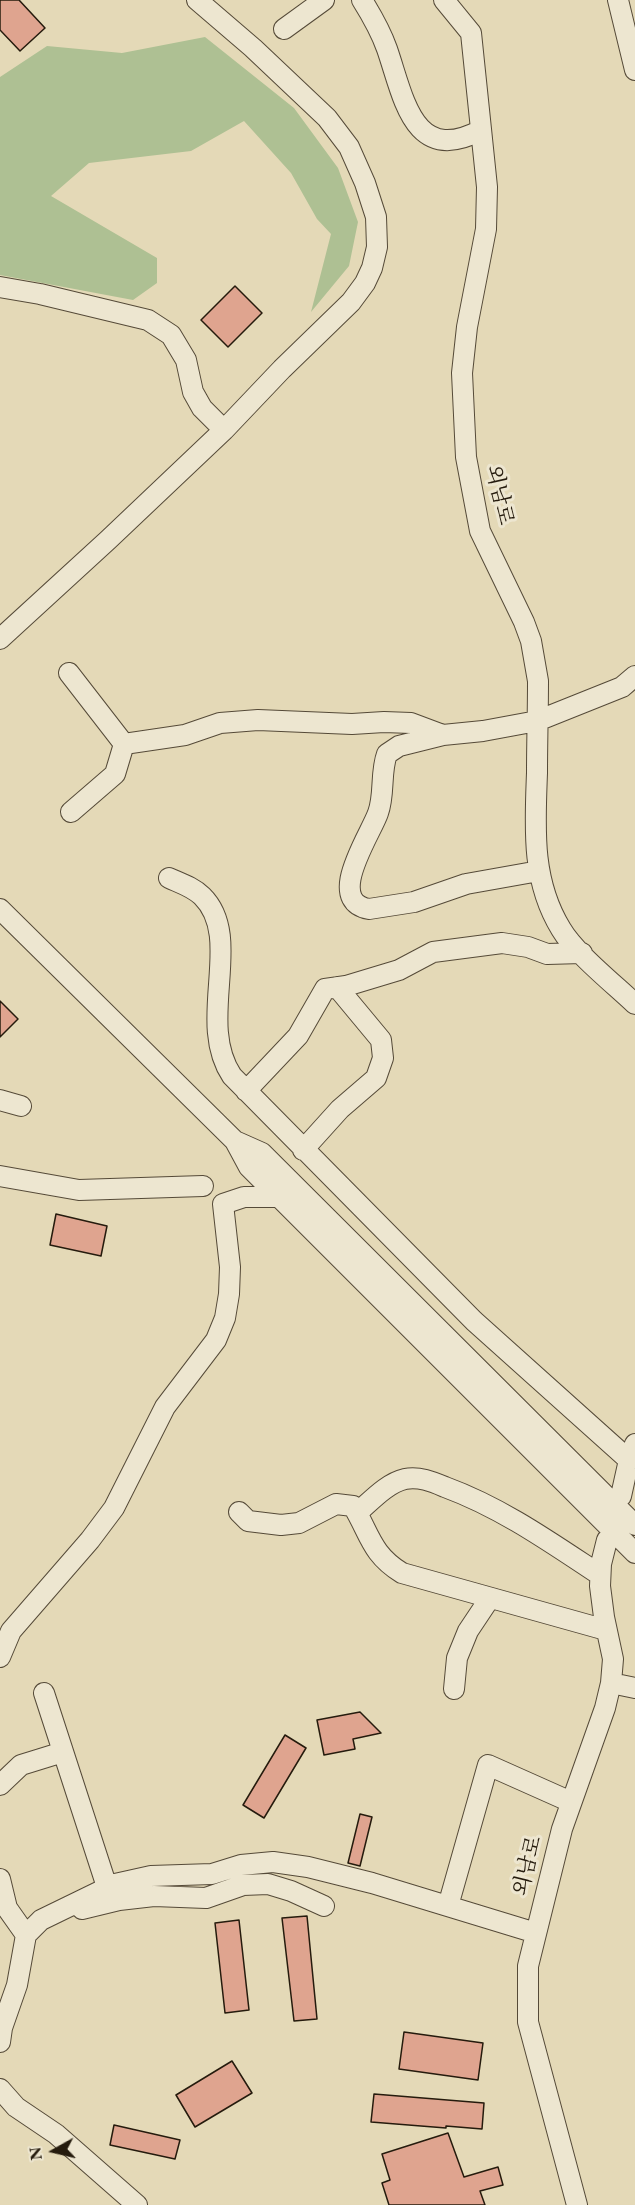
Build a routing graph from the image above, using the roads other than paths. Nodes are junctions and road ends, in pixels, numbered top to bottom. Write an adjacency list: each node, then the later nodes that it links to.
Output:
1 (197, 0): 10 (street)
2 (324, 0): 6 (street)
3 (362, 0): 8 (street)
4 (444, 0): 8 (street, 외남로)
5 (618, 0): 7 (street)
6 (284, 29)
7 (635, 70)
8 (481, 130): 14 (street, 외남로)
9 (0, 287): 10 (street)
10 (224, 430): 11 (street)
11 (0, 639)
12 (69, 673): 16 (street)
13 (635, 676): 14 (street)
14 (537, 721): 15 (street); 20 (street, 외남로)
15 (443, 735): 16 (street); 20 (street)
16 (124, 744): 17 (street)
17 (115, 774): 18 (street); 19 (street)
18 (108, 798)
19 (71, 812)
20 (538, 872): 23 (street, 외남로)
21 (169, 878): 26 (street)
22 (0, 909): 29 (street)
23 (582, 953): 24 (street); 25 (street, 외남로)
24 (337, 987): 26 (street); 30 (street)
25 (635, 1004)
26 (246, 1091): 30 (street)
27 (0, 1100): 28 (street)
28 (21, 1106)
29 (235, 1142): 33 (street); 35 (street)
30 (303, 1150): 34 (street)
31 (0, 1176): 32 (street)
32 (203, 1186)
33 (278, 1197): 36 (street); 47 (street)
34 (460, 1307): 35 (street); 37 (street)
35 (440, 1330): 36 (street); 41 (street)
36 (427, 1346): 43 (street)
37 (632, 1452): 38 (street)
38 (621, 1496)
39 (239, 1512): 40 (street)
40 (357, 1513): 44 (street); 45 (street)
41 (635, 1525)
42 (607, 1540): 44 (street, 외남로)
43 (635, 1553)
44 (600, 1575): 46 (street, 외남로)
45 (490, 1598): 46 (street); 50 (street)
46 (606, 1630): 48 (street, 외남로)
47 (0, 1658)
48 (611, 1683): 49 (street); 54 (street, 외남로)
49 (635, 1688)
50 (454, 1689)
51 (44, 1693): 52 (street)
52 (63, 1752): 53 (street); 56 (street)
53 (0, 1785)
54 (571, 1802): 58 (street); 59 (street, 외남로)
55 (0, 1879): 60 (street)
56 (107, 1887): 58 (street); 60 (street)
57 (324, 1906): 60 (street)
58 (448, 1906): 59 (street)
59 (536, 1933): 64 (street, 외남로)
60 (26, 1935): 61 (street)
61 (0, 2042)
62 (0, 2089): 63 (street)
63 (137, 2205)
64 (577, 2205)

